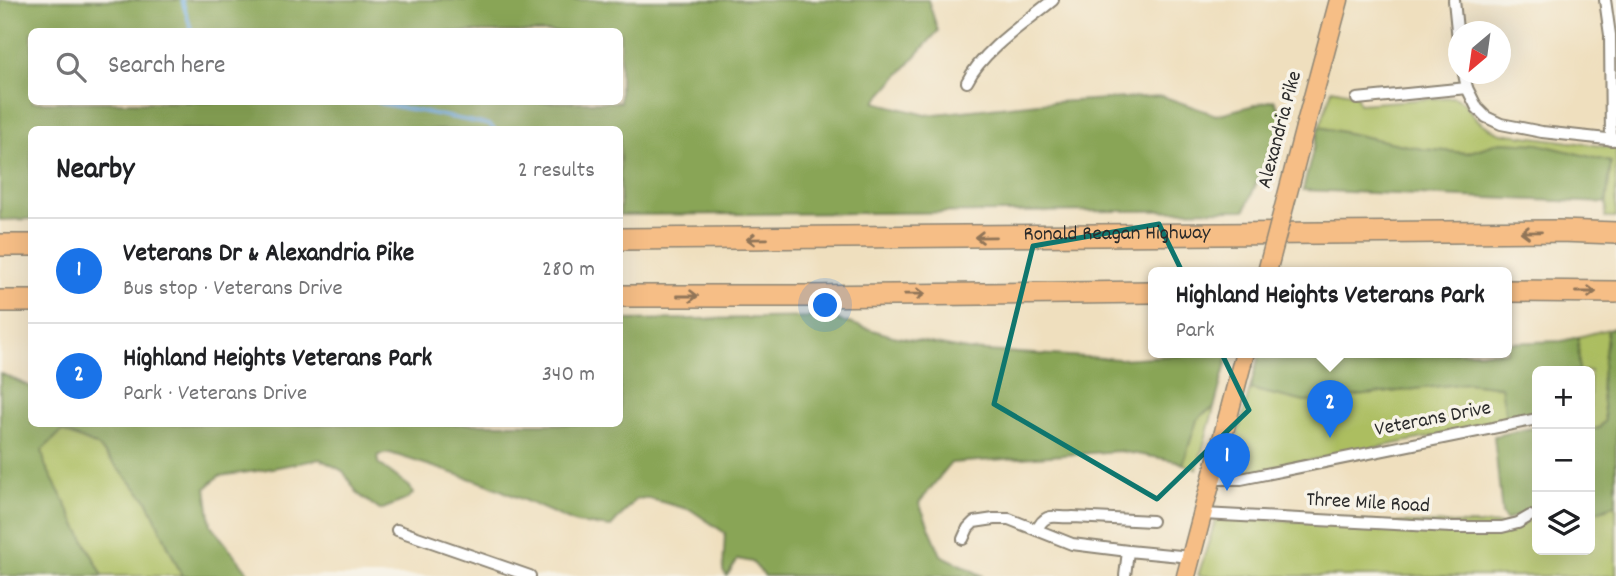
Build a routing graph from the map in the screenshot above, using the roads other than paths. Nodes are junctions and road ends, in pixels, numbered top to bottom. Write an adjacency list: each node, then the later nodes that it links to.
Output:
1 (1053, 0): 6 (street)
2 (1339, 0): 15 (main road, Alexandria Pike, bridge)
3 (1454, 0): 5 (street)
4 (1605, 0): 10 (street)
5 (1456, 21)
6 (967, 82)
7 (1466, 84): 8 (street)
8 (1467, 88): 9 (street); 10 (street)
9 (1357, 99)
10 (1614, 140)
11 (1616, 233): 12 (highway, Ronald Reagan Highway, one-way to 12)
12 (623, 239)
13 (28, 244): 14 (highway)
14 (0, 245)
15 (1268, 267)
16 (1512, 291): 18 (highway, one-way to 18)
17 (1148, 292): 19 (highway, one-way to 17)
18 (1616, 292)
19 (623, 296)
20 (0, 301): 21 (highway)
21 (28, 301)
22 (1244, 358): 24 (main road)
23 (1532, 420): 24 (street, Veterans Drive)
24 (1212, 479): 25 (main road)
25 (1203, 514): 26 (street, Three Mile Road); 34 (main road)
26 (1530, 516)
27 (1065, 518): 28 (street); 30 (street); 32 (street)
28 (1153, 521)
29 (397, 530): 35 (street)
30 (1037, 530): 31 (street); 32 (street)
31 (963, 539)
32 (1064, 541): 33 (street)
33 (1128, 551): 34 (street); 36 (street)
34 (1191, 557): 37 (main road)
35 (530, 576)
36 (1125, 576)
37 (1186, 576)

